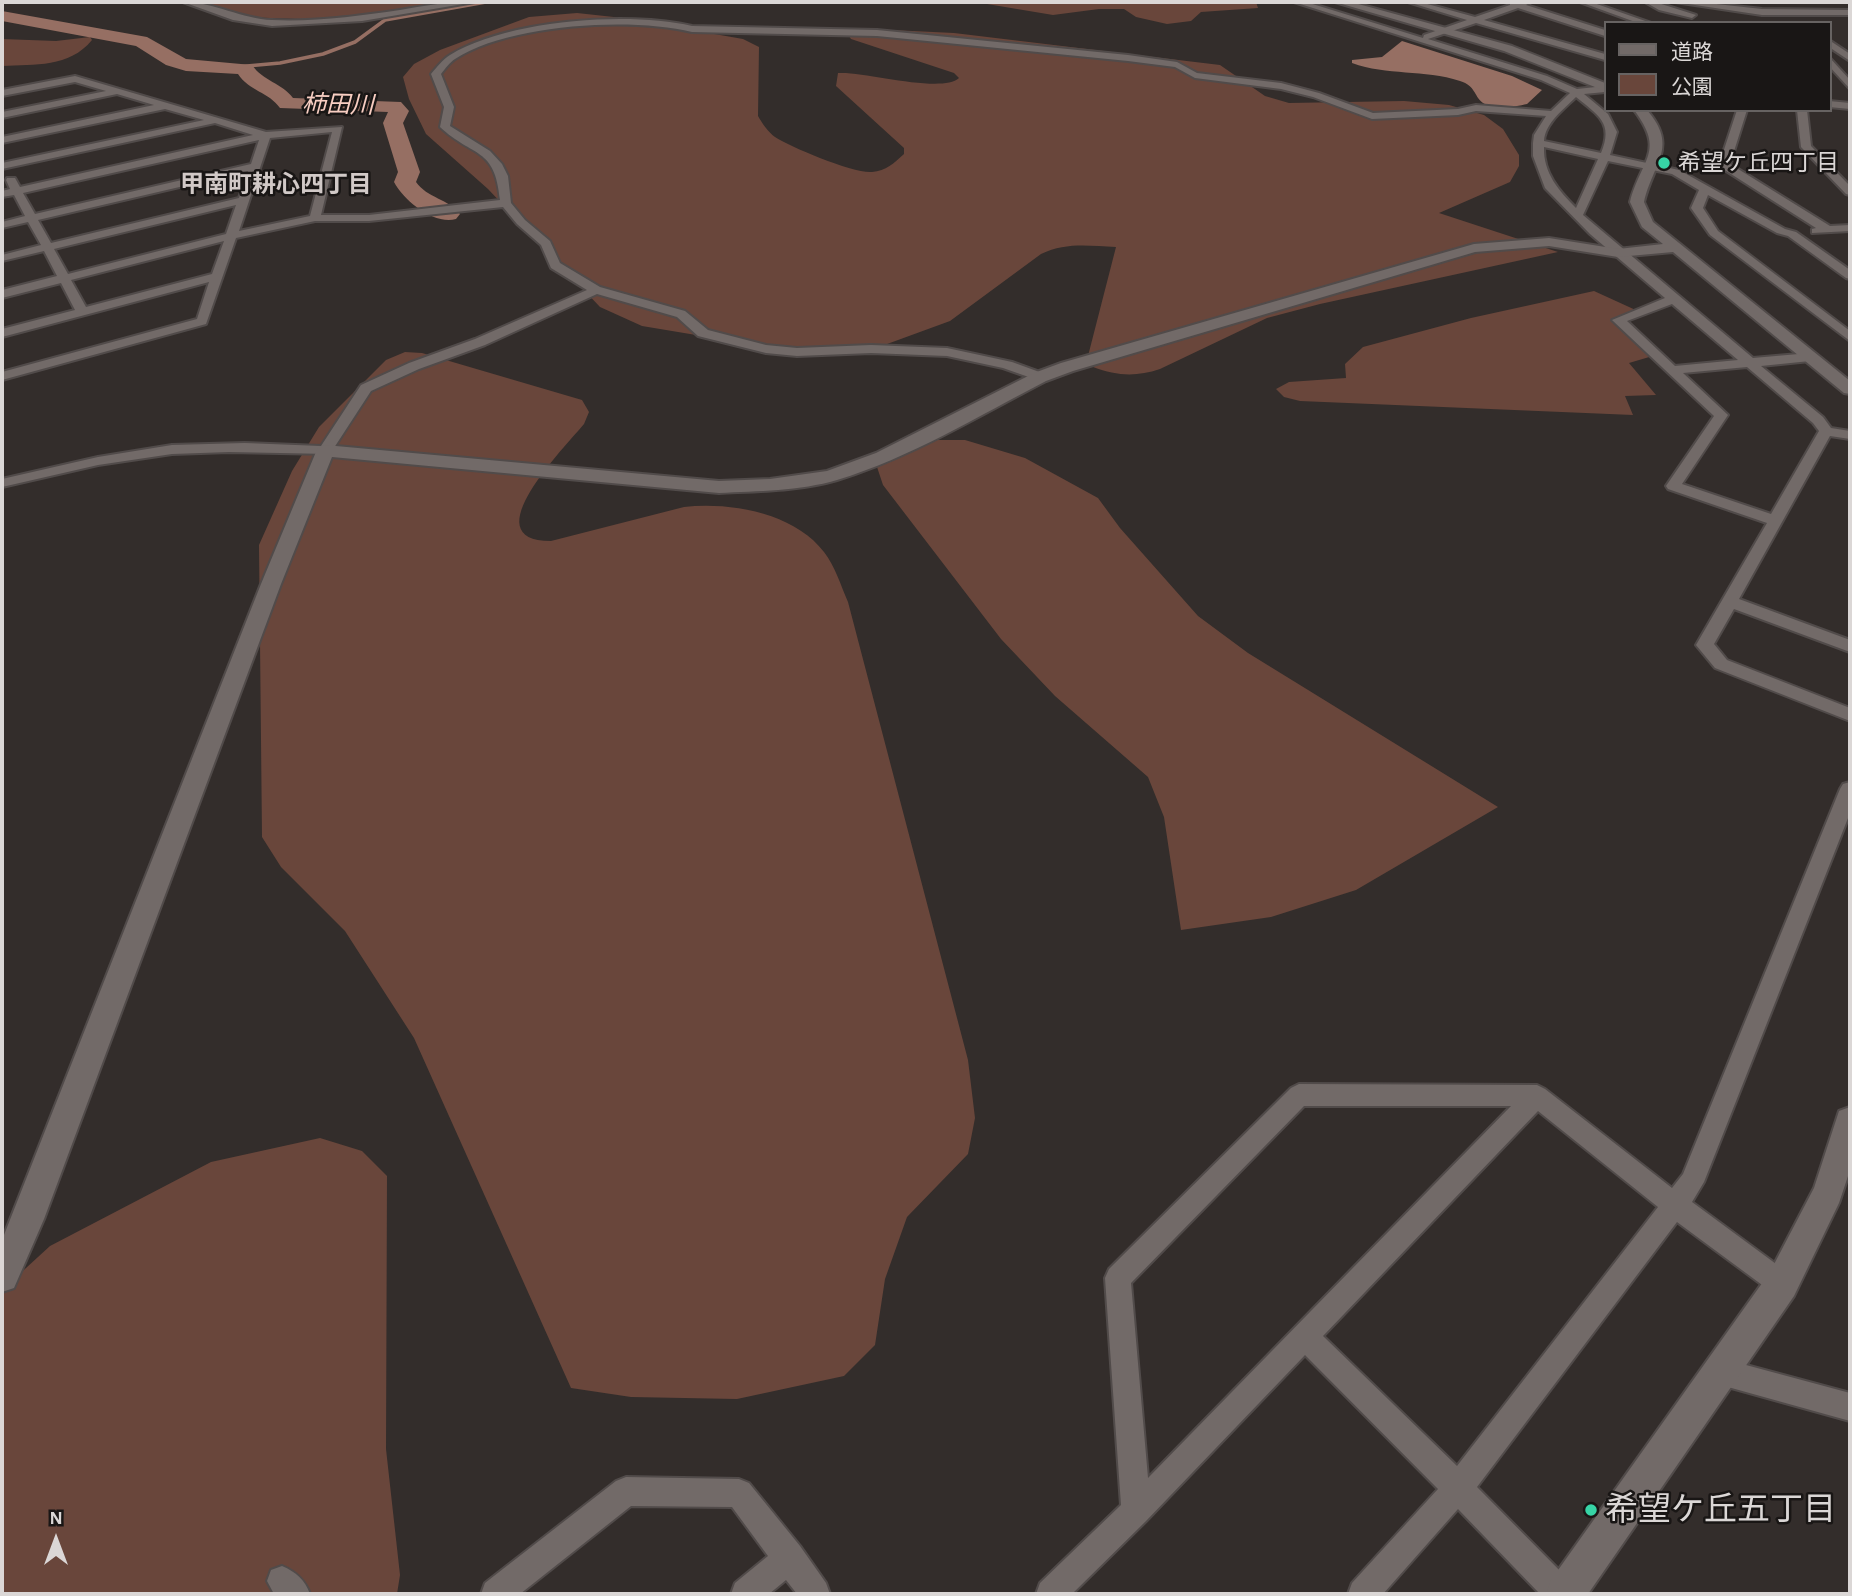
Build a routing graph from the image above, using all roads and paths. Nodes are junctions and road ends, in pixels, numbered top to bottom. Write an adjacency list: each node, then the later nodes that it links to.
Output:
1 (187, 2): 2 (street)
2 (471, 2)
3 (1298, 2): 24 (street)
4 (1340, 2): 22 (street)
5 (1412, 2): 18 (street)
6 (1503, 2): 13 (street)
7 (1527, 2): 13 (street)
8 (1584, 2): 19 (street)
9 (1649, 2): 17 (street)
10 (1679, 2): 14 (street)
11 (1770, 2): 14 (street)
12 (1822, 2): 15 (street)
13 (1516, 5): 18 (street); 23 (street)
14 (1786, 13): 15 (street); 20 (street)
15 (1838, 13): 16 (street); 21 (street)
16 (1850, 13)
17 (1705, 17)
18 (1476, 19): 22 (street); 26 (street)
19 (1641, 21)
20 (1797, 21)
21 (1850, 21)
22 (1445, 31): 24 (street); 30 (street)
23 (1604, 33)
24 (1423, 38): 33 (street)
25 (1831, 44): 27 (street)
26 (1604, 57)
27 (1850, 58)
28 (1831, 62): 29 (street)
29 (1850, 86)
30 (1604, 87)
31 (1604, 88): 33 (street)
32 (119, 91): 34 (street); 36 (street); 42 (street)
33 (1576, 92): 41 (street); 47 (street)
34 (2, 93)
35 (1831, 104): 37 (street)
36 (166, 105): 43 (street); 45 (street)
37 (1850, 106)
38 (1645, 112): 50 (street)
39 (1741, 112): 62 (street)
40 (1802, 112): 53 (street)
41 (1553, 114): 46 (street); 56 (street)
42 (2, 115)
43 (216, 120): 44 (street); 48 (street)
44 (267, 135): 49 (street); 52 (street); 59 (street)
45 (2, 140)
46 (1538, 143): 47 (street); 57 (street)
47 (1605, 156): 50 (street); 57 (street)
48 (2, 165): 52 (street)
49 (256, 166): 55 (street); 58 (street)
50 (1653, 166): 51 (street); 66 (street)
51 (1705, 187): 63 (street); 77 (street)
52 (16, 191): 54 (street); 58 (street)
53 (1850, 192)
54 (2, 194)
55 (244, 200): 64 (street); 65 (street)
56 (506, 203): 59 (street); 72 (street)
57 (1578, 215): 67 (street)
58 (31, 218): 60 (street); 65 (street)
59 (315, 218): 64 (street)
60 (2, 225)
61 (1850, 229): 62 (street)
62 (1828, 230): 63 (street)
63 (1792, 234): 69 (street)
64 (231, 236): 70 (street); 71 (street)
65 (46, 247): 68 (street); 71 (street)
66 (1673, 247): 67 (street); 78 (street)
67 (1618, 253): 74 (street); 82 (street)
68 (2, 258)
69 (1850, 275)
70 (218, 276): 75 (street); 81 (street)
71 (64, 278): 73 (street); 75 (street)
72 (596, 290): 82 (street); 86 (street)
73 (2, 294)
74 (1674, 299): 79 (street); 80 (street)
75 (82, 312): 76 (street)
76 (2, 333)
77 (1850, 337)
78 (1810, 357): 79 (street); 83 (street)
79 (1749, 362): 80 (street); 84 (street)
80 (1673, 370): 88 (street)
81 (2, 376)
82 (1040, 377): 86 (street)
83 (1850, 389)
84 (1826, 431): 85 (street); 88 (street)
85 (1850, 435)
86 (325, 451): 87 (street); 96 (street)
87 (2, 483)
88 (1774, 520): 89 (street)
89 (1731, 602): 90 (street); 91 (street)
90 (1850, 644)
91 (1850, 715)
92 (1850, 789): 95 (street)
93 (1537, 1096): 95 (street); 98 (street); 102 (street)
94 (1850, 1121): 97 (street)
95 (1675, 1205): 97 (street); 101 (street)
96 (2, 1276)
97 (1782, 1284): 99 (street)
98 (1304, 1336): 101 (street); 102 (street)
99 (1720, 1372): 100 (street); 109 (street)
100 (1850, 1407)
101 (1458, 1488): 108 (street); 109 (street)
102 (1136, 1511): 107 (street)
103 (789, 1557): 104 (street); 105 (street); 106 (street)
104 (496, 1594)
105 (746, 1594)
106 (815, 1594)
107 (1051, 1594)
108 (1363, 1594)
109 (1563, 1594)

